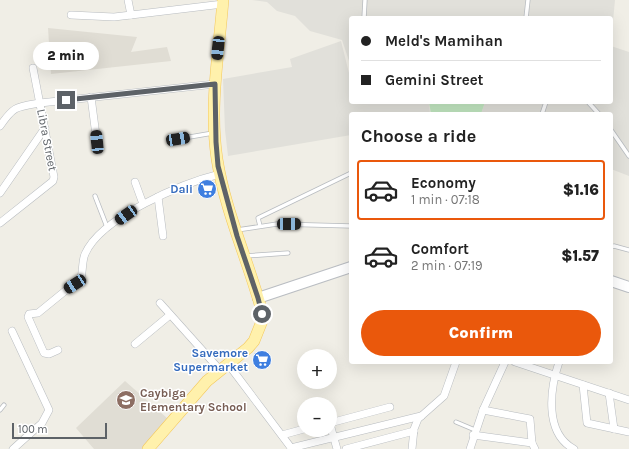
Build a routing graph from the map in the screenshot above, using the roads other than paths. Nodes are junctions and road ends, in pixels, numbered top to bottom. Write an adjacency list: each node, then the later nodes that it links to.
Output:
1 (128, 0): 6 (street)
2 (365, 0): 7 (lane)
3 (528, 0): 8 (lane)
4 (223, 2): 6 (street); 10 (main road)
5 (71, 15): 6 (street)
6 (131, 15)
7 (364, 16)
8 (526, 16)
9 (32, 68): 12 (street, Libra Street)
10 (215, 84): 11 (street); 17 (main road)
11 (92, 97): 12 (street); 20 (street)
12 (40, 103): 15 (street); 16 (street, Libra Street)
13 (590, 104): 14 (lane)
14 (597, 112)
15 (0, 126)
16 (45, 128): 25 (street); 29 (street, Libra Street)
17 (216, 133): 19 (lane); 22 (main road)
18 (613, 133): 21 (lane)
19 (178, 139)
20 (97, 142)
21 (629, 156)
22 (220, 174): 27 (street); 33 (main road)
23 (349, 174): 30 (lane)
24 (135, 182): 28 (street)
25 (0, 193)
26 (95, 196): 32 (lane)
27 (158, 197): 28 (street); 34 (street)
28 (143, 204): 32 (street)
29 (1, 220)
30 (260, 226): 31 (lane); 33 (lane)
31 (349, 226)
32 (107, 228): 47 (street)
33 (235, 230): 38 (main road)
34 (163, 236)
35 (613, 246): 36 (lane)
36 (629, 250)
37 (288, 253): 38 (lane)
38 (243, 256): 42 (main road)
39 (349, 268): 42 (street)
40 (613, 282): 41 (street)
41 (629, 287)
42 (258, 298): 52 (main road)
43 (160, 303): 44 (street)
44 (170, 315): 46 (street); 52 (street)
45 (12, 332): 75 (street)
46 (136, 344)
47 (58, 350)
48 (455, 364): 61 (street)
49 (504, 364): 60 (street)
50 (521, 364): 53 (street)
51 (558, 364): 53 (street)
52 (224, 367): 69 (street); 76 (main road)
53 (555, 375): 54 (street); 81 (street)
54 (583, 385): 55 (street); 64 (street)
55 (609, 393): 56 (street); 64 (street)
56 (629, 400)
57 (4, 405): 59 (lane)
58 (390, 407): 62 (street)
59 (0, 410)
60 (483, 410): 68 (street); 72 (street)
61 (421, 416): 66 (street); 70 (street)
62 (337, 421)
63 (456, 422): 68 (lane)
64 (614, 429): 67 (street)
65 (297, 431): 69 (street)
66 (414, 431): 74 (street); 79 (street)
67 (629, 432)
68 (474, 433): 72 (street); 80 (street)
69 (282, 435): 73 (street)
70 (337, 436)
71 (334, 437): 73 (street); 77 (street)
72 (533, 446)
73 (292, 448)
74 (357, 448): 78 (street)
75 (13, 449)
76 (148, 449)
77 (337, 449)
78 (346, 449)
79 (412, 449)
80 (470, 449)
81 (574, 449)

